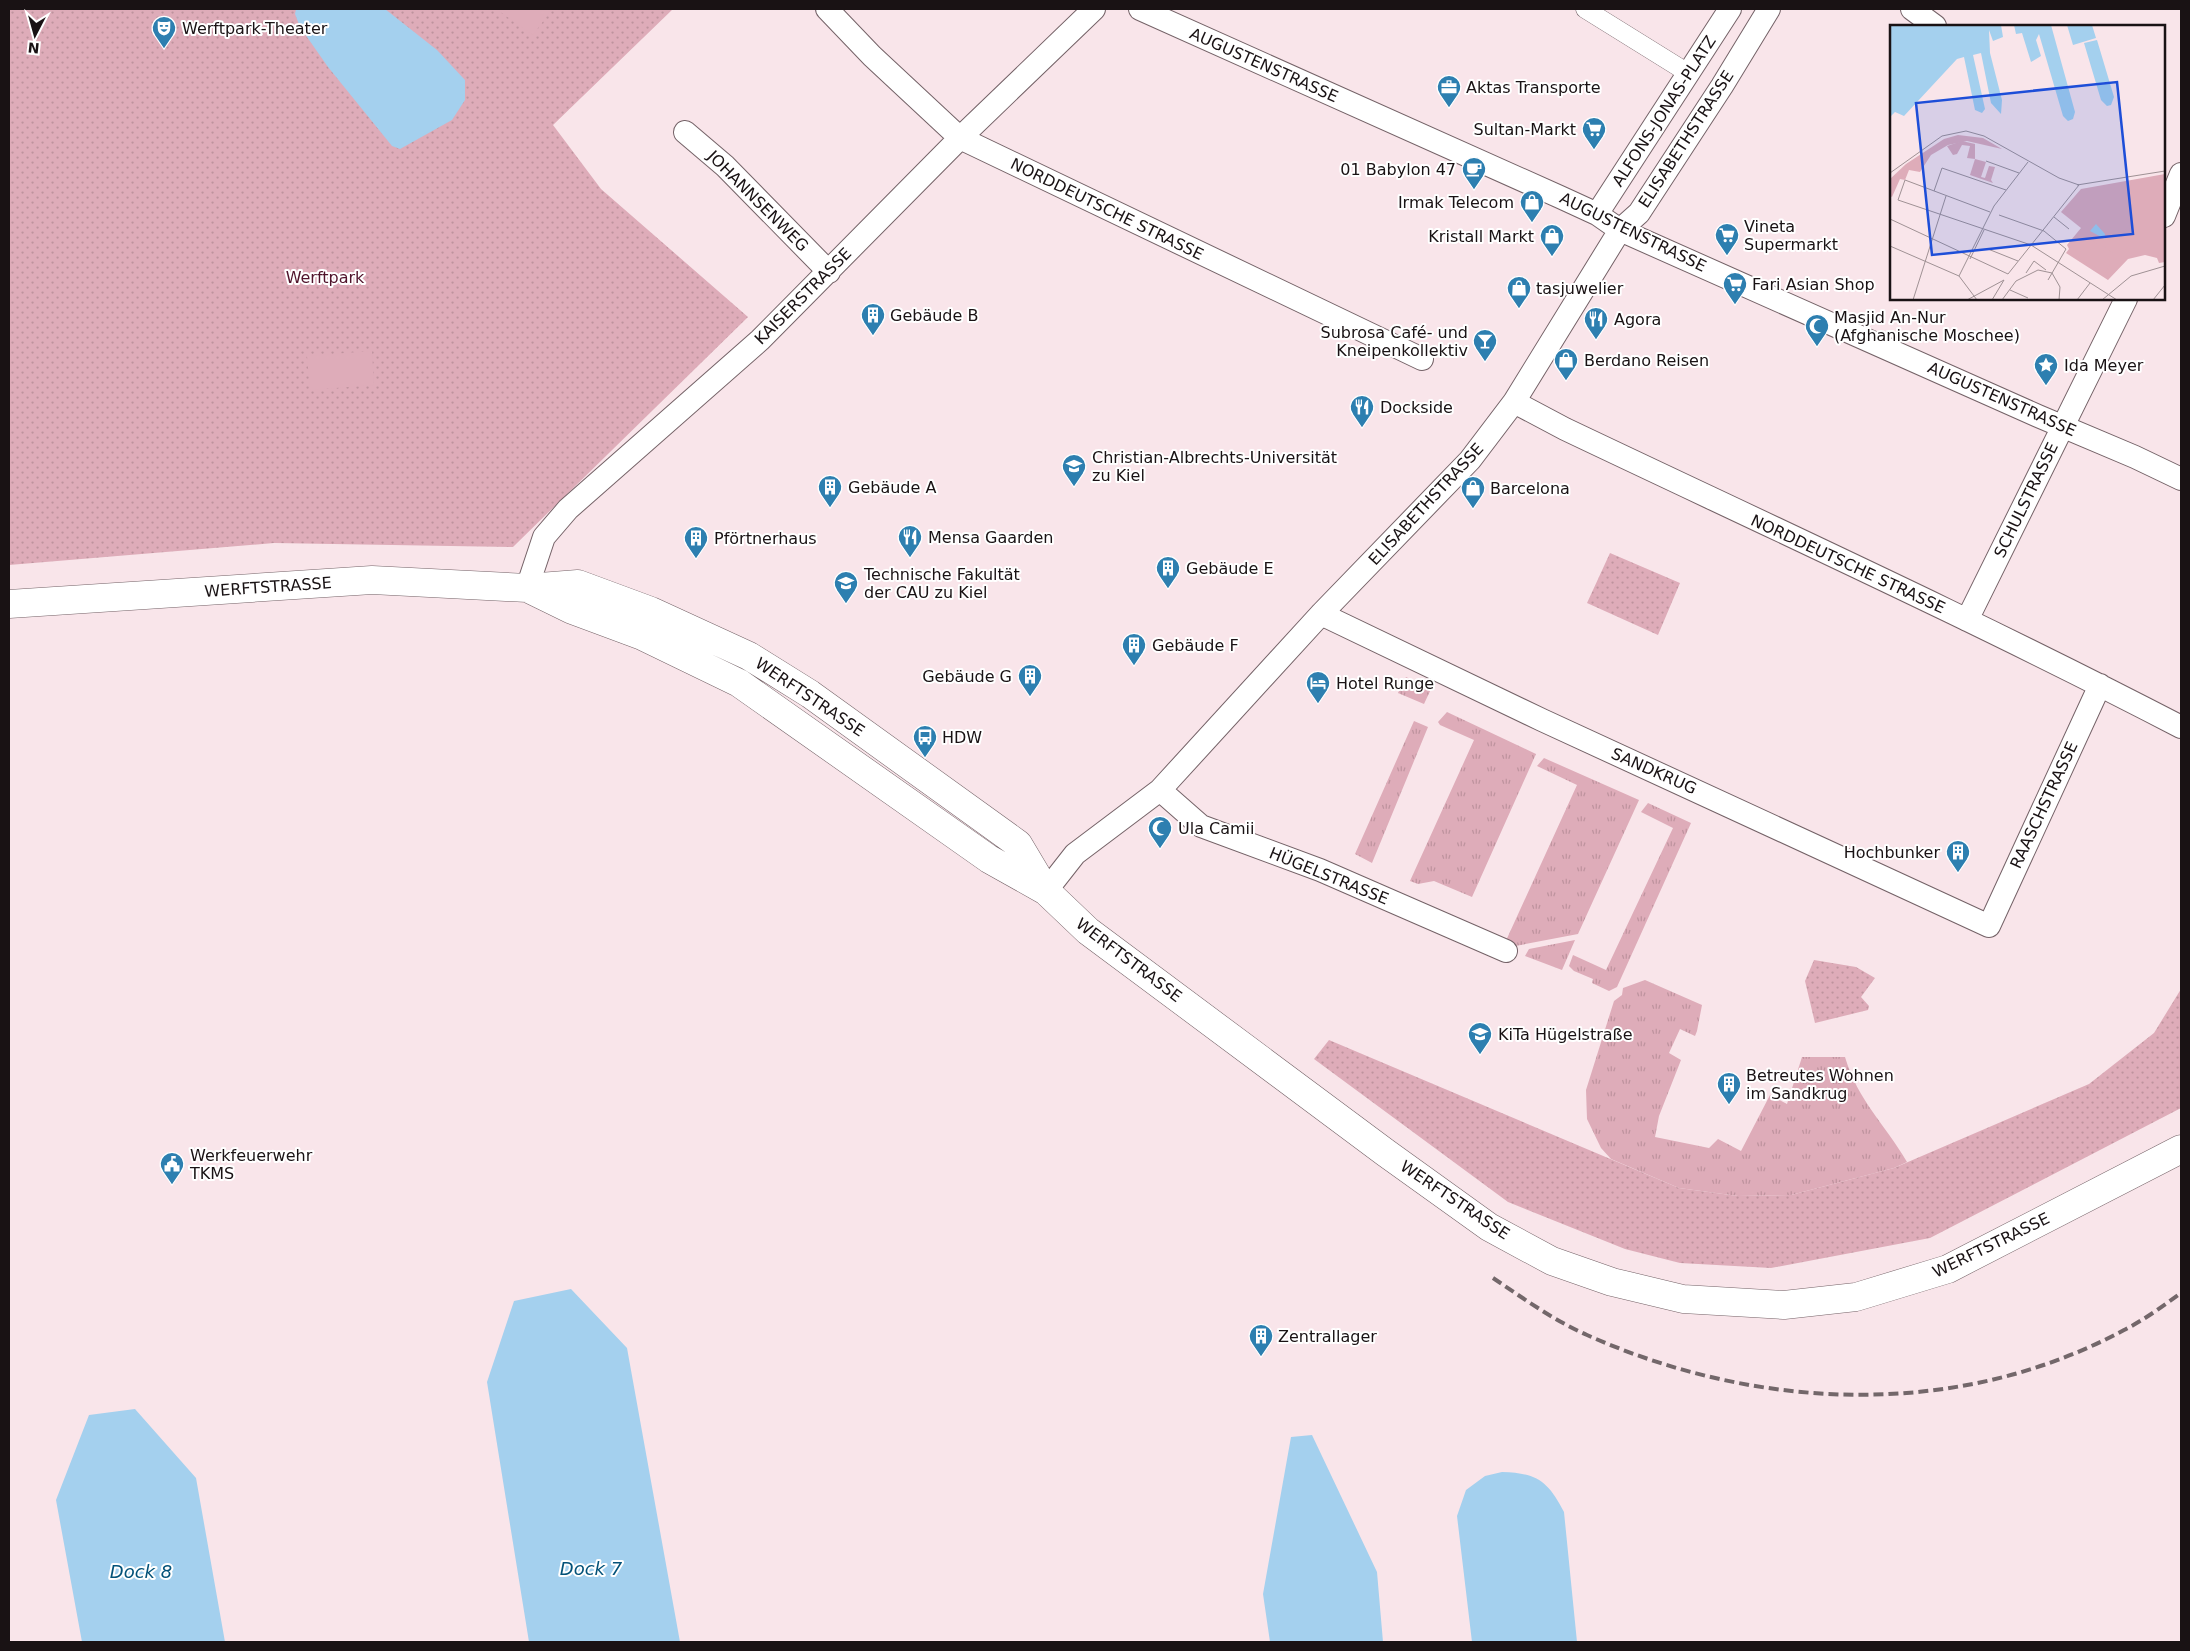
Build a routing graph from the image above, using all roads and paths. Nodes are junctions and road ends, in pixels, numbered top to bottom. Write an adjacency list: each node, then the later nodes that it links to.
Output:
1 (826, 9): 11 (street, NORDDEUTSCHE STRASSE)
2 (1094, 9): 11 (street, KAISERSTRASSE)
3 (1140, 9): 14 (street, AUGUSTENSTRASSE)
4 (1585, 9): 9 (street)
5 (1730, 9): 9 (street, ALFONS-JONAS-PLATZ)
6 (1769, 9): 15 (street, ELISABETHSTRASSE)
7 (1912, 9): 8 (street)
8 (1935, 25)
9 (1688, 73): 14 (street, ALFONS-JONAS-PLATZ)
10 (685, 132): 16 (street, JOHANNSENWEG)
11 (960, 138): 16 (street, KAISERSTRASSE); 18 (street, NORDDEUTSCHE STRASSE)
12 (2181, 174): 13 (street)
13 (2170, 205)
14 (1597, 214): 15 (street, AUGUSTENSTRASSE)
15 (1620, 230): 19 (street, ELISABETHSTRASSE); 20 (street, AUGUSTENSTRASSE)
16 (829, 272): 22 (street, KAISERSTRASSE)
17 (2125, 300): 20 (street, SCHULSTRASSE)
18 (1422, 359)
19 (1514, 402): 24 (street, ELISABETHSTRASSE); 25 (street, NORDDEUTSCHE STRASSE)
20 (2062, 426): 21 (street, AUGUSTENSTRASSE); 25 (street, SCHULSTRASSE)
21 (2181, 479)
22 (527, 588): 23 (main road, WERFTSTRASSE); 29 (main road, WERFTSTRASSE)
23 (9, 604)
24 (1321, 614): 28 (street, ELISABETHSTRASSE); 30 (street, SANDKRUG)
25 (1967, 620): 26 (street, NORDDEUTSCHE STRASSE)
26 (2100, 685): 27 (street, NORDDEUTSCHE STRASSE); 30 (street, RAASCHSTRASSE)
27 (2181, 727)
28 (1160, 790): 29 (street, ELISABETHSTRASSE); 31 (street, HÜGELSTRASSE)
29 (1046, 892): 32 (main road, WERFTSTRASSE)
30 (1989, 926)
31 (1506, 951)
32 (2181, 1149)

